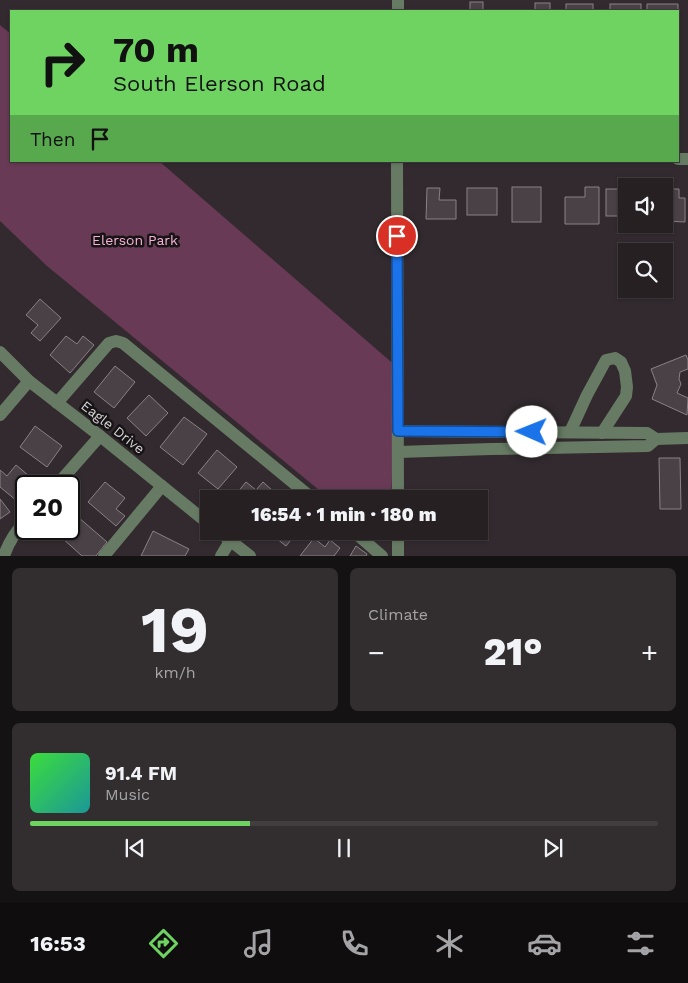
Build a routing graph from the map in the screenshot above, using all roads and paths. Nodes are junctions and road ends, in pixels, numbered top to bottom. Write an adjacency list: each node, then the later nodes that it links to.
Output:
1 (397, 162): 6 (street)
2 (0, 352): 3 (street, Eagle Drive)
3 (29, 381): 4 (street, Eagle Drive); 5 (street)
4 (56, 403): 9 (street, Eagle Drive); 15 (street)
5 (0, 415)
6 (398, 431): 7 (street); 12 (street)
7 (570, 432): 8 (street); 8 (street)
8 (602, 433): 11 (street)
9 (100, 436): 13 (street); 14 (street, Eagle Drive)
10 (688, 438): 11 (street)
11 (656, 439): 12 (street)
12 (398, 452): 16 (street)
13 (66, 475)
14 (162, 486): 17 (street, Eagle Drive); 23 (street)
15 (302, 490)
16 (398, 490)
17 (200, 517)
18 (15, 535): 22 (street)
19 (363, 540): 26 (street)
20 (398, 540): 27 (street)
21 (230, 541): 24 (street); 25 (street)
22 (4, 556)
23 (104, 556)
24 (221, 556)
25 (250, 556)
26 (382, 556)
27 (398, 556)

